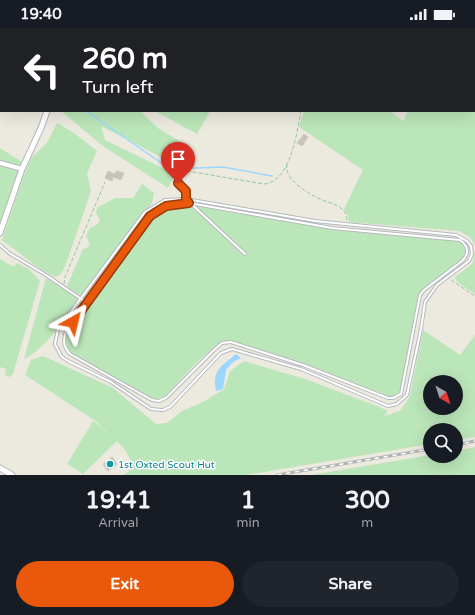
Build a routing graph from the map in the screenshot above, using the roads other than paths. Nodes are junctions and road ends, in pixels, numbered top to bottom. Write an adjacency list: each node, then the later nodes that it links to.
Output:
1 (47, 112): 4 (street)
2 (182, 156): 5 (lane)
3 (0, 163): 4 (street)
4 (22, 169): 7 (street)
5 (186, 199): 6 (lane); 10 (lane); 10 (lane)
6 (189, 203): 9 (lane); 11 (lane); 11 (lane)
7 (0, 233)
8 (0, 245): 10 (lane)
9 (245, 254)
10 (80, 299): 11 (lane)
11 (87, 303)
12 (0, 468): 13 (street)
13 (12, 475)

